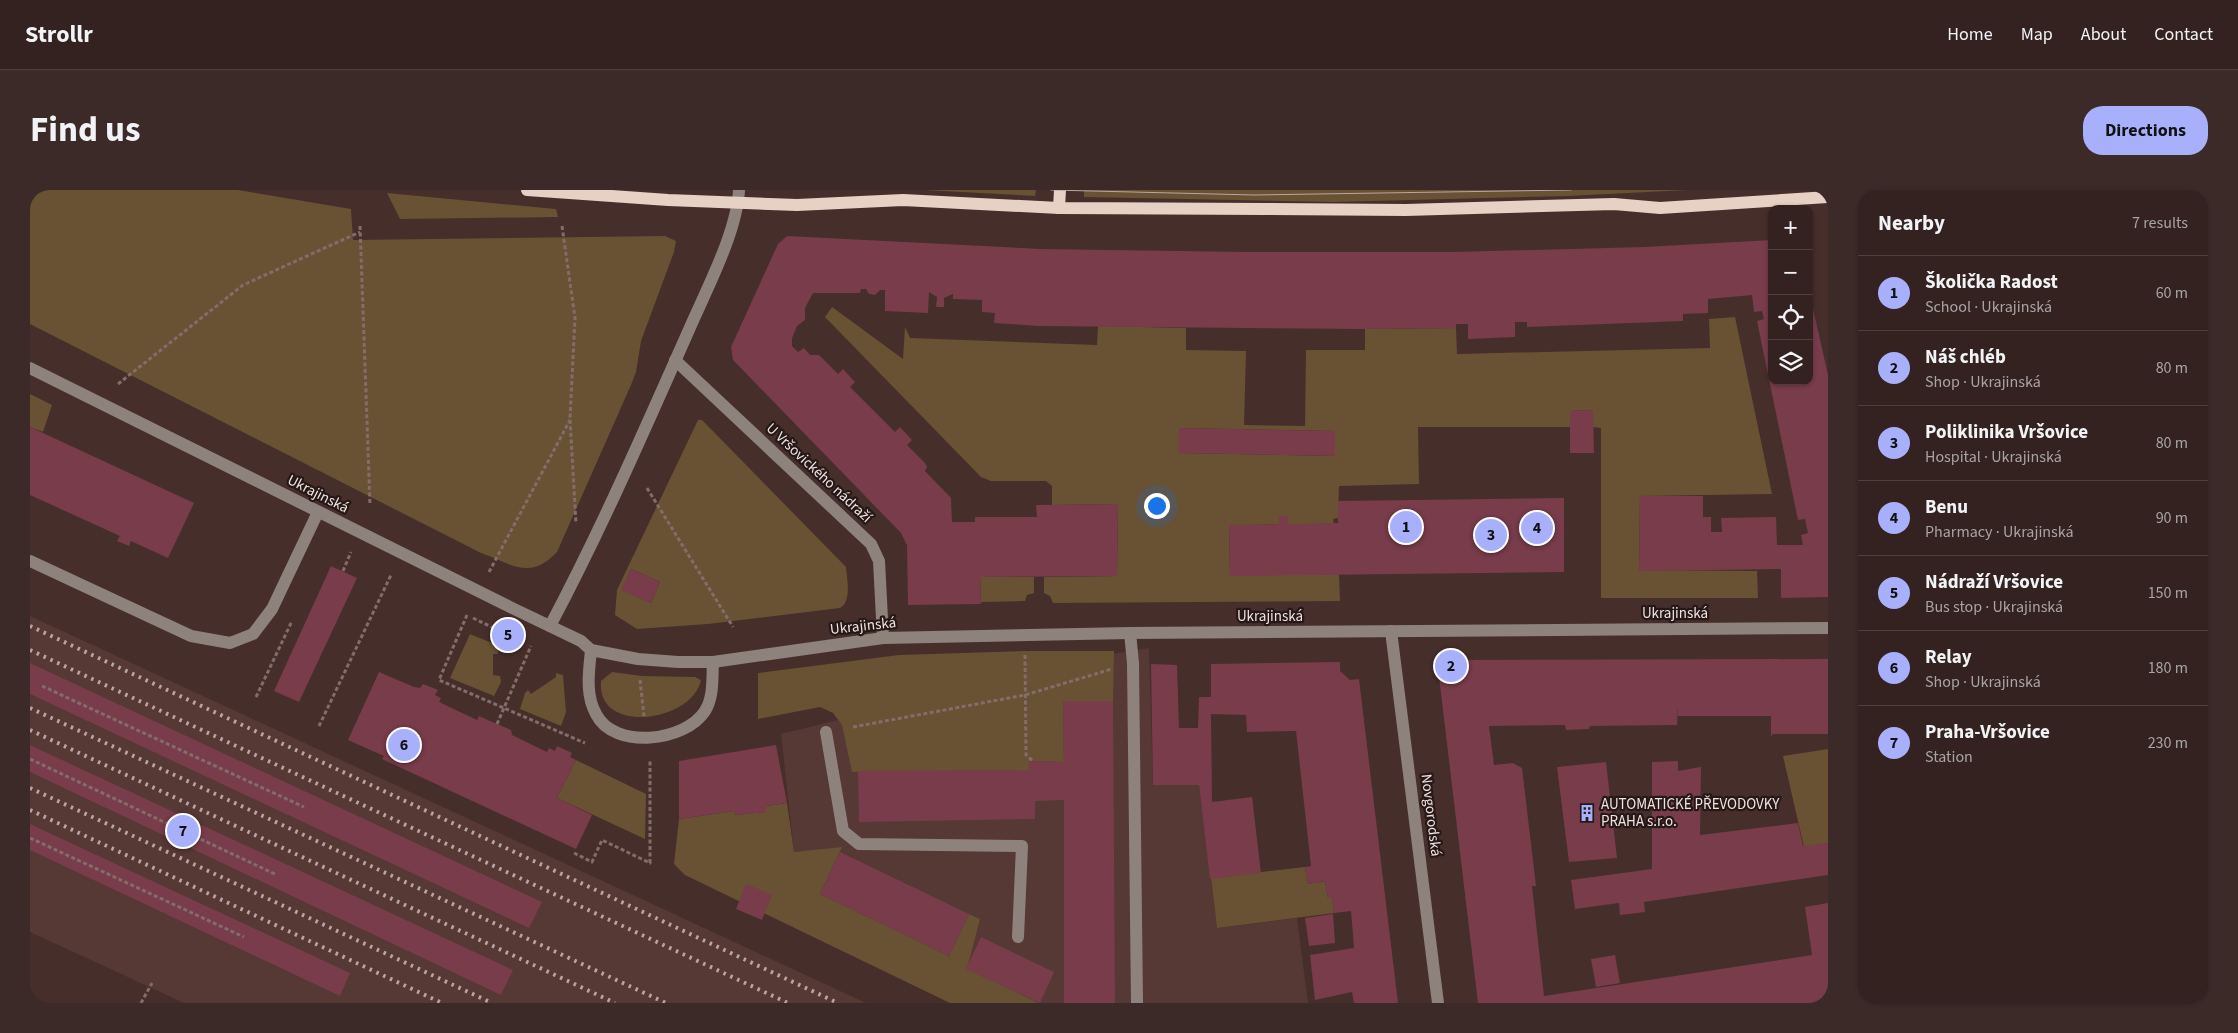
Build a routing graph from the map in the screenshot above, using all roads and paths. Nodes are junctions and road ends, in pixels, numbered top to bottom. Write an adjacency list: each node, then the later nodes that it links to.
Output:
1 (527, 190): 3 (main road)
2 (1060, 190): 5 (main road)
3 (738, 196): 5 (main road); 9 (street)
4 (1828, 197): 5 (main road)
5 (1059, 208)
6 (360, 226): 8 (path)
7 (562, 226): 12 (path)
8 (360, 232): 11 (path); 14 (path)
9 (675, 360): 24 (street); 30 (street, U Vršovického nádraží)
10 (30, 368): 15 (street, Ukrajinská)
11 (118, 384)
12 (570, 419): 16 (path); 20 (path)
13 (647, 488): 25 (path)
14 (370, 505)
15 (318, 512): 18 (street); 24 (street, Ukrajinská)
16 (576, 527)
17 (351, 552): 19 (path)
18 (30, 561)
19 (342, 571)
20 (489, 572)
21 (391, 574): 41 (path)
22 (467, 615): 39 (path)
23 (473, 618): 29 (path)
24 (550, 626): 32 (street, Ukrajinská)
25 (734, 627)
26 (1828, 628): 27 (street, Ukrajinská)
27 (1391, 631): 28 (street, Ukrajinská); 58 (street, Novgorodská)
28 (1130, 632): 30 (street, Ukrajinská); 56 (street)
29 (508, 635)
30 (883, 638): 35 (street, Ukrajinská)
31 (531, 646): 39 (path)
32 (591, 650): 33 (street, Ukrajinská); 44 (street)
33 (638, 659): 35 (street, Ukrajinská); 44 (path)
34 (1025, 660): 38 (path)
35 (713, 662): 44 (street)
36 (1120, 667): 38 (path)
37 (42, 686): 49 (path)
38 (1025, 695): 42 (path); 48 (path)
39 (504, 708): 40 (path); 45 (path)
40 (497, 724)
41 (319, 726)
42 (853, 727)
43 (826, 732): 53 (street)
44 (646, 737)
45 (585, 743)
46 (30, 759): 52 (path)
47 (650, 759): 51 (path)
48 (1033, 761)
49 (304, 807)
50 (30, 838): 54 (path)
51 (574, 853)
52 (277, 874)
53 (1018, 937)
54 (244, 938)
55 (152, 983): 57 (path)
56 (1137, 1002)
57 (142, 1003)
58 (1438, 1003)

